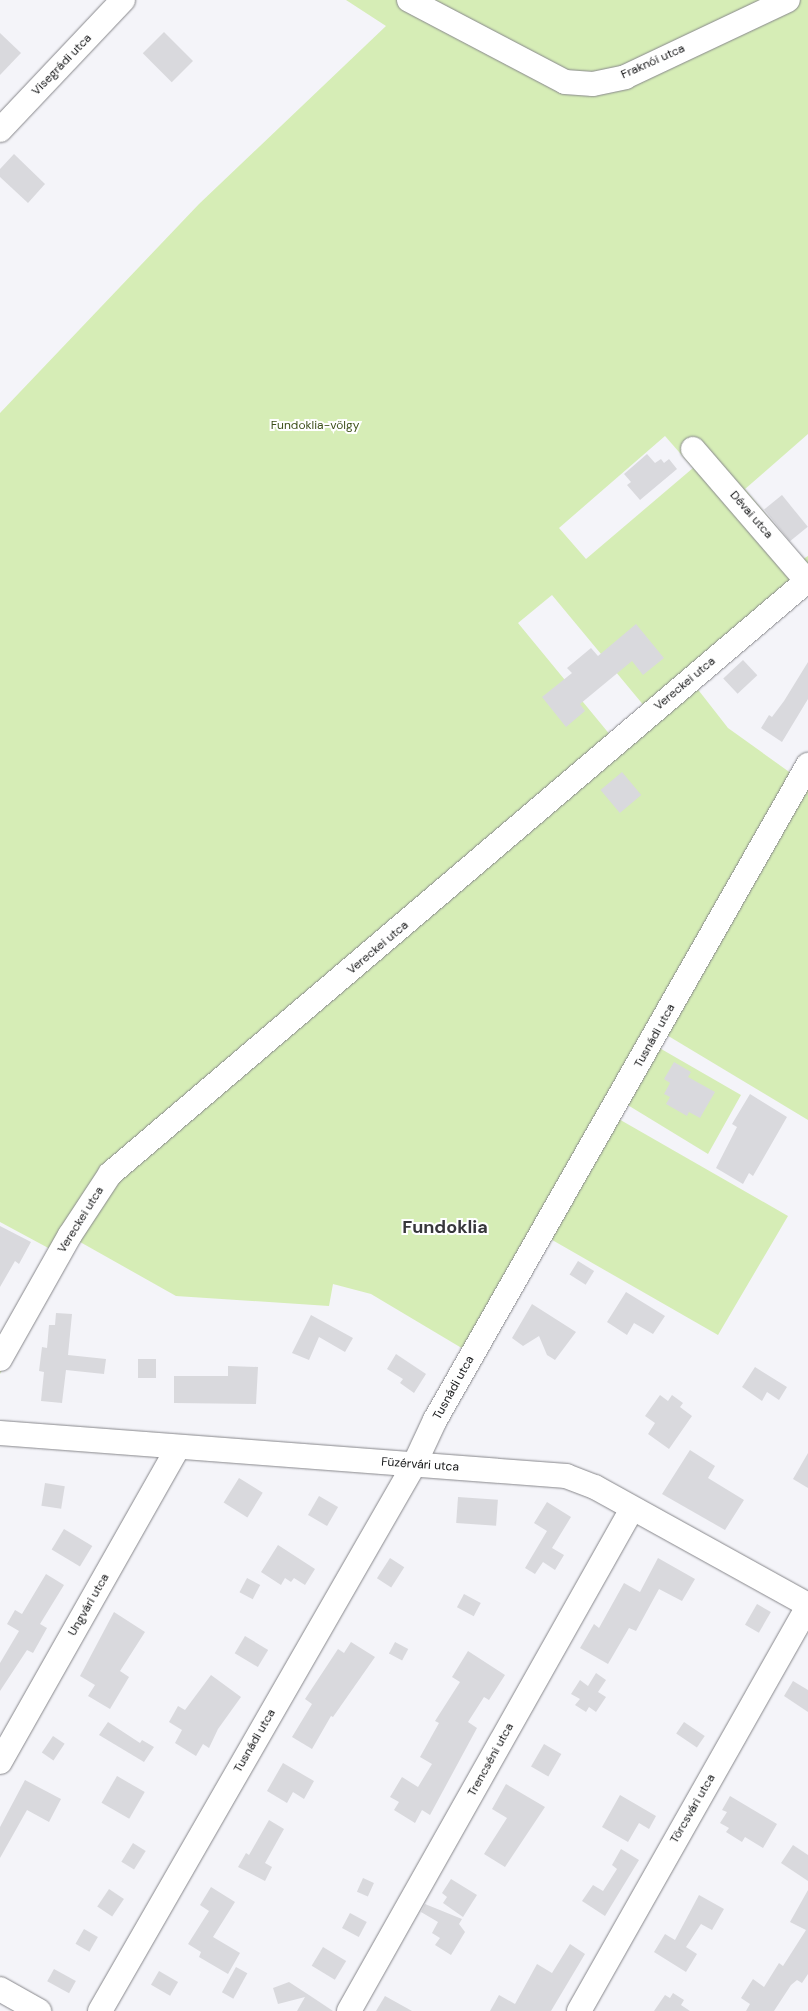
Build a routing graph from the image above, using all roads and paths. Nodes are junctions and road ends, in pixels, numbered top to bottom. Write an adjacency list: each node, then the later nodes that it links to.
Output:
1 (123, 0): 4 (street, Visegrádi utca)
2 (409, 0): 3 (street, Fraknói utca)
3 (788, 0)
4 (0, 130)
5 (693, 449): 6 (street, Dévai utca)
6 (808, 581): 8 (street, Vereckei utca)
7 (808, 765): 11 (street, Tusnádi utca)
8 (0, 1359)
9 (0, 1432): 10 (street, Füzérvári utca)
10 (178, 1448): 11 (street, Füzérvári utca); 14 (street, Ungvári utca)
11 (414, 1465): 12 (street, Füzérvári utca); 17 (street, Tusnádi utca)
12 (632, 1509): 13 (street, Füzérvári utca); 18 (street, Trencséni utca)
13 (808, 1605): 19 (street, Törcsvári utca)
14 (0, 1762)
15 (0, 1989): 16 (street)
16 (39, 2011)
17 (100, 2011)
18 (349, 2011)
19 (578, 2011)

